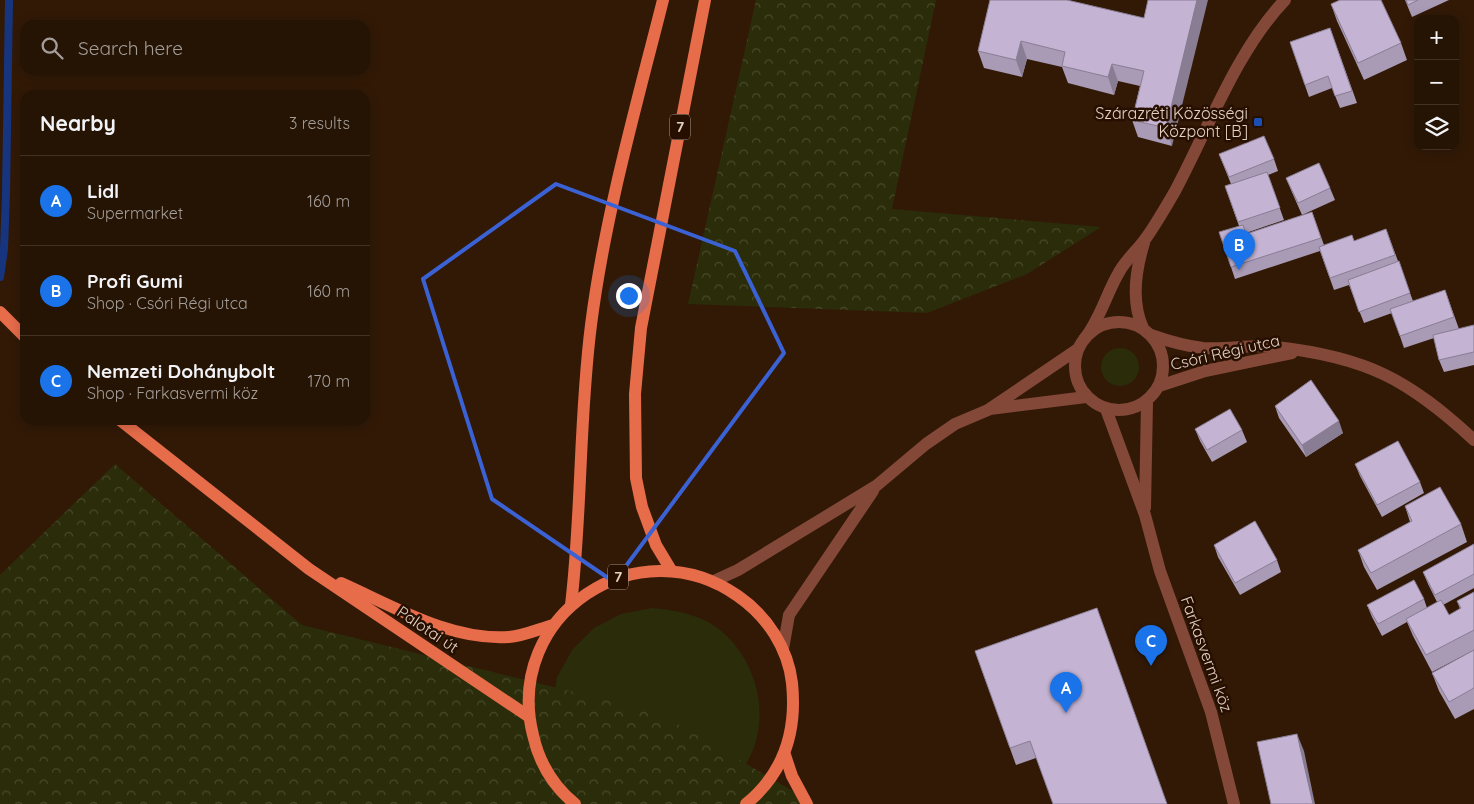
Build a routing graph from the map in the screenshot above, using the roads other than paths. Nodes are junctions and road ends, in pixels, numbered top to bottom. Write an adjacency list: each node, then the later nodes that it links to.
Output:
1 (663, 0): 23 (main road)
2 (705, 0): 21 (main road, 7)
3 (1281, 1): 4 (street)
4 (1145, 239): 7 (street); 8 (street)
5 (0, 312): 6 (main road)
6 (20, 332)
7 (1147, 332): 8 (street); 10 (street, Csóri Régi utca); 11 (street)
8 (1085, 338): 9 (street)
9 (1078, 349): 12 (street); 15 (street)
10 (1299, 352): 11 (street, Csóri Régi utca); 17 (street, Csóri Régi utca)
11 (1159, 386): 13 (street)
12 (1086, 397): 14 (street); 15 (street)
13 (1147, 402): 14 (street); 19 (street, Farkasvermi köz)
14 (1106, 409): 19 (street, Farkasvermi köz)
15 (988, 410): 18 (street)
16 (126, 425): 20 (main road, Palotai út)
17 (1474, 440)
18 (876, 486): 22 (street); 25 (street)
19 (1145, 515): 31 (street, Farkasvermi köz)
20 (309, 569): 24 (main road, Palotai út); 26 (main road, Palotai út)
21 (671, 570): 22 (main road, 7); 23 (main road, 7)
22 (714, 581): 25 (main road, 7)
23 (571, 605): 24 (main road, 7)
24 (553, 625): 26 (main road, 7)
25 (783, 650): 27 (main road, 7)
26 (528, 716): 28 (main road, 7)
27 (785, 755): 29 (main road, 7); 30 (main road)
28 (575, 804)
29 (746, 804)
30 (807, 804)
31 (1234, 804)

